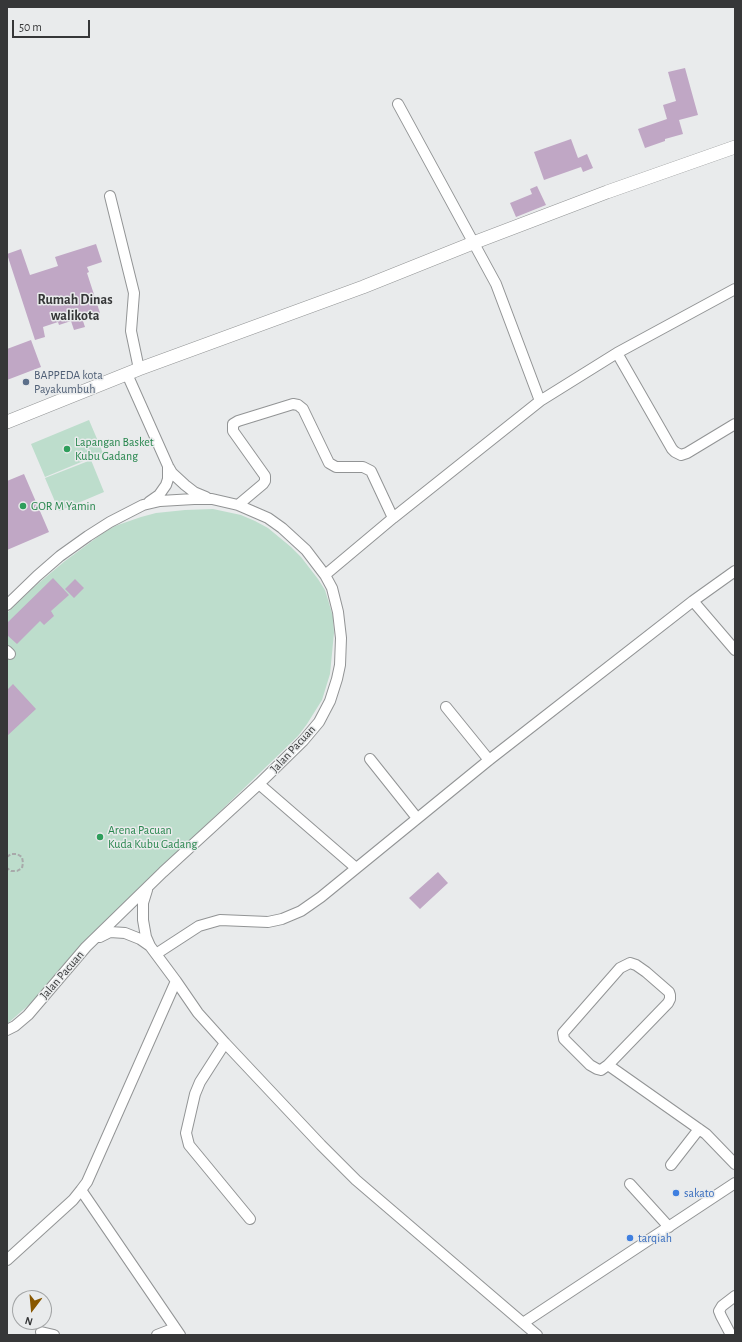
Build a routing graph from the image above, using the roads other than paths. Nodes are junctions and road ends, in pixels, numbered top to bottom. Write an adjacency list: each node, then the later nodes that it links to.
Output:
1 (398, 104): 4 (street)
2 (735, 148): 4 (main road)
3 (110, 196): 7 (street)
4 (473, 243): 7 (main road); 9 (street)
5 (735, 289): 6 (street)
6 (617, 353): 9 (street); 11 (street)
7 (139, 369): 8 (main road)
8 (126, 374): 10 (main road); 12 (street)
9 (540, 401): 16 (street)
10 (7, 422)
11 (735, 424)
12 (168, 466): 13 (street); 14 (street)
13 (212, 499): 14 (street, Jalan Pacuan); 15 (street, Jalan Pacuan)
14 (143, 505): 20 (street, Jalan Pacuan)
15 (238, 505): 16 (street); 18 (street, Jalan Pacuan)
16 (394, 518): 18 (street)
17 (735, 571): 19 (street)
18 (325, 575): 25 (street, Jalan Pacuan)
19 (693, 601): 21 (street); 24 (street)
20 (7, 605)
21 (735, 650)
22 (446, 707): 24 (street)
23 (370, 759): 26 (street)
24 (489, 760): 26 (street)
25 (259, 784): 27 (street); 28 (street, Jalan Pacuan)
26 (417, 818): 27 (street)
27 (356, 868): 30 (street)
28 (148, 888): 29 (street, Jalan Pacuan); 30 (street)
29 (91, 942): 30 (street); 32 (street, Jalan Pacuan)
30 (153, 950): 31 (street)
31 (176, 981): 33 (street); 40 (street)
32 (7, 1030)
33 (224, 1043): 41 (street); 45 (street)
34 (608, 1065): 34 (street); 35 (street)
35 (699, 1129): 36 (street); 37 (street)
36 (735, 1164)
37 (671, 1165)
38 (735, 1183): 42 (street)
39 (630, 1184): 42 (street)
40 (82, 1190): 43 (street); 46 (street)
41 (250, 1219)
42 (669, 1227): 45 (street)
43 (7, 1260)
44 (735, 1296): 51 (street)
45 (523, 1323): 50 (street)
46 (177, 1331): 49 (street)
47 (41, 1332): 48 (street)
48 (54, 1335)
49 (157, 1335)
50 (537, 1335)
51 (731, 1335)

